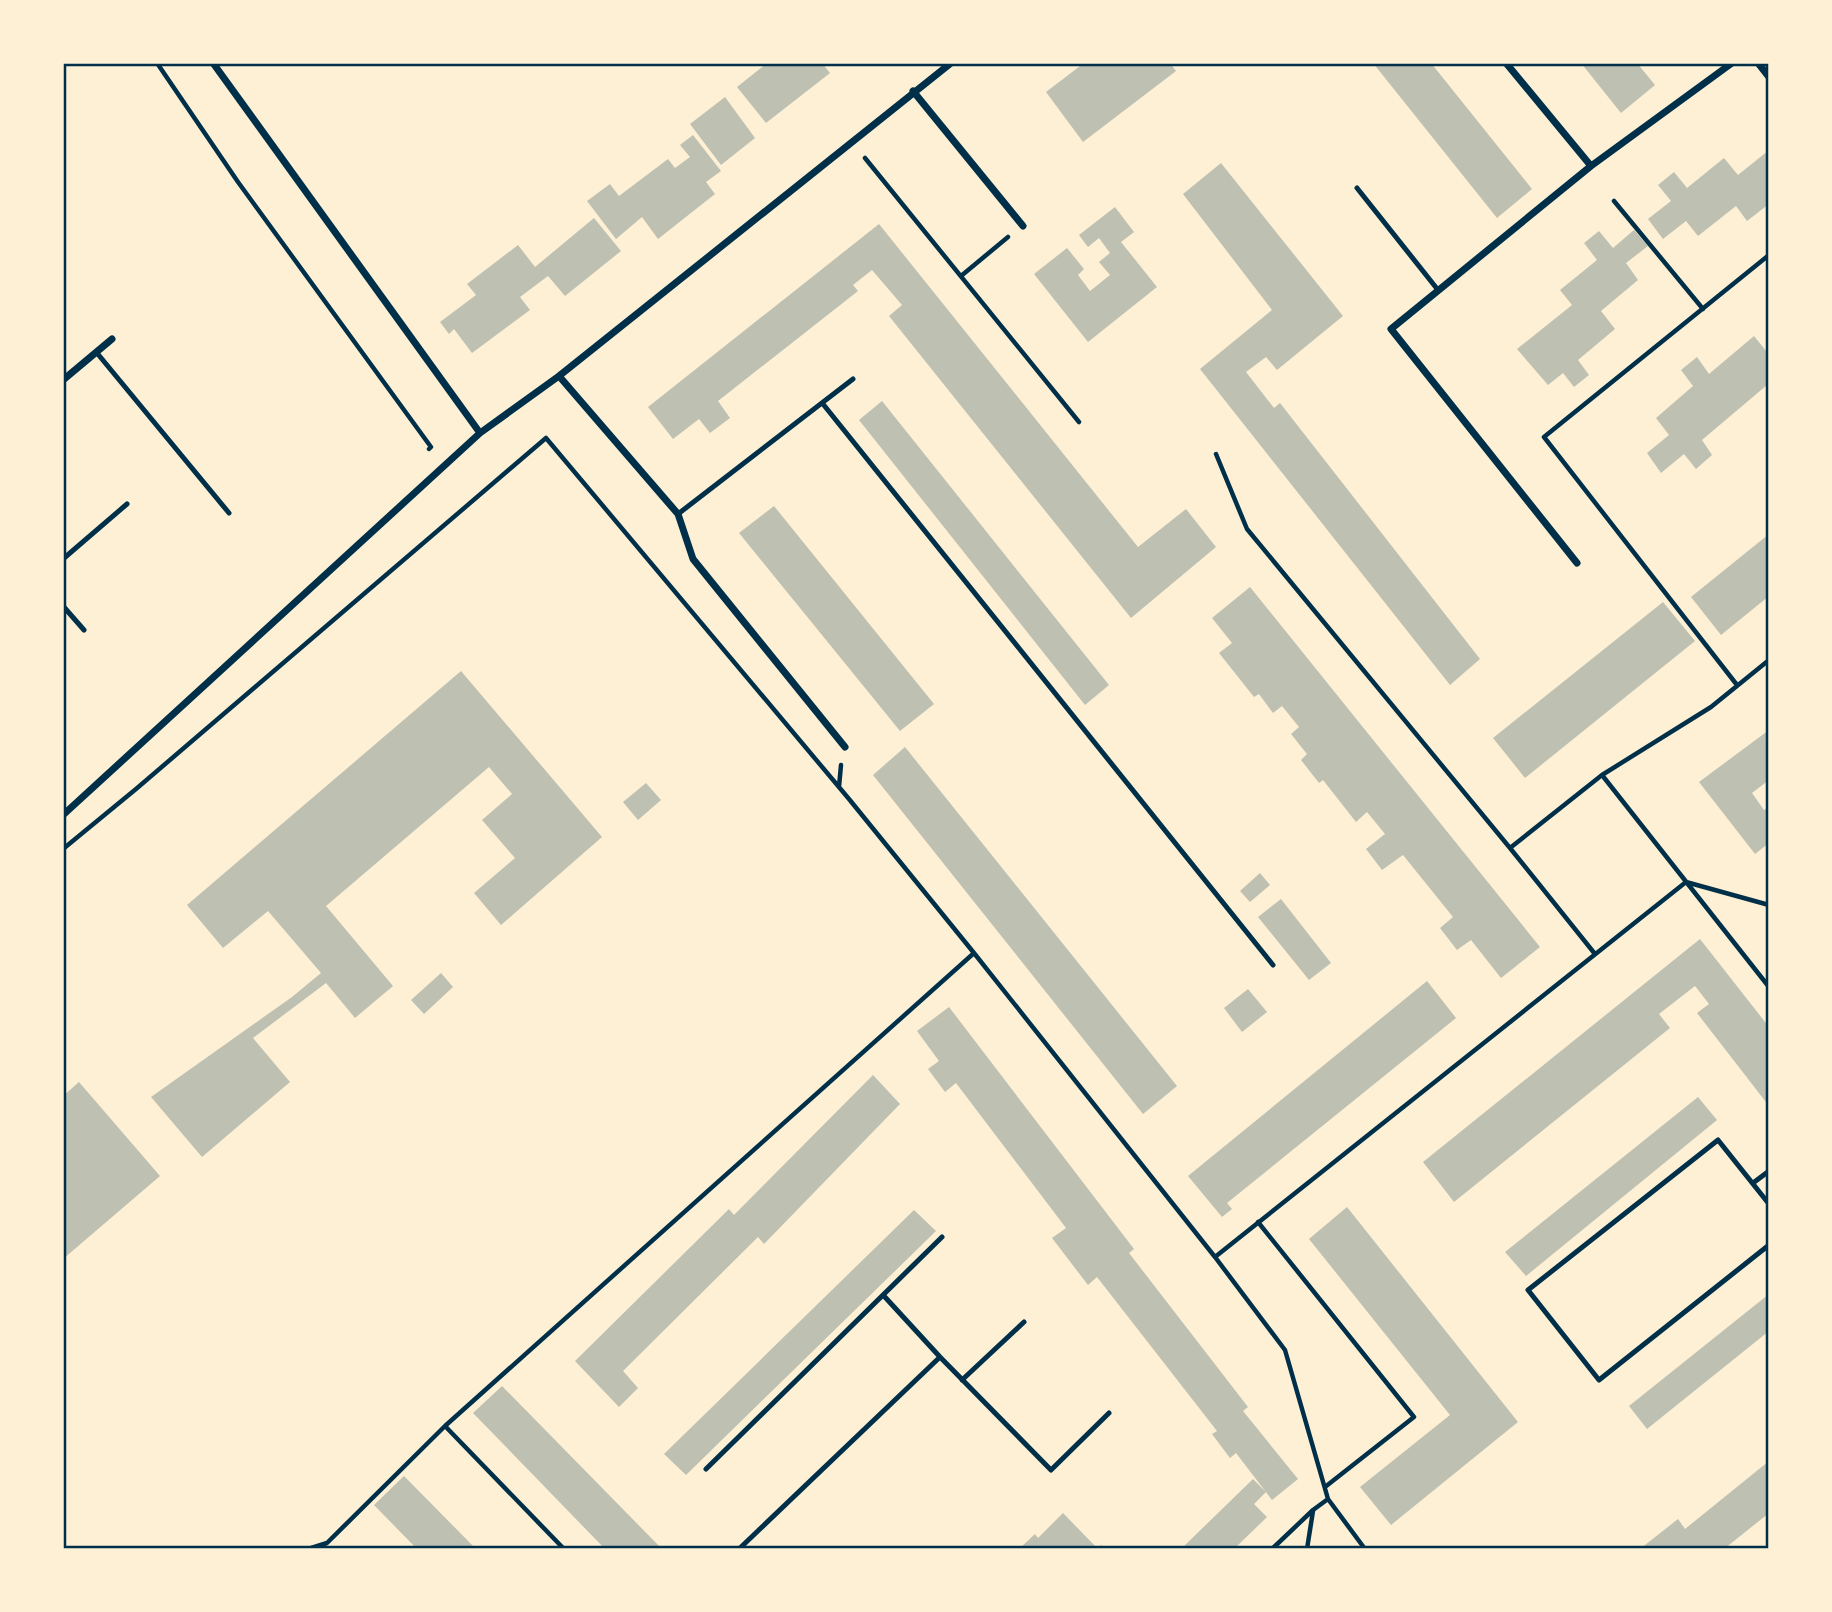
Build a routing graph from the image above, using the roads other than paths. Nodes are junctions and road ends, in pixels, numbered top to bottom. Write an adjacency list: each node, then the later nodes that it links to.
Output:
1 (213, 63): 18 (street)
2 (951, 63): 7 (street)
3 (1506, 63): 8 (street)
4 (1732, 63): 8 (street)
5 (1758, 63): 6 (street)
6 (1769, 77)
7 (914, 91): 10 (street); 14 (street)
8 (1591, 166): 11 (street)
9 (1357, 188): 11 (lane)
10 (1023, 226)
11 (1438, 290): 23 (street)
12 (112, 339): 13 (street)
13 (97, 353): 16 (street); 20 (lane)
14 (559, 376): 18 (street); 21 (street)
15 (853, 379): 17 (lane)
16 (63, 380)
17 (823, 404): 21 (lane); 28 (lane)
18 (480, 433): 27 (street)
19 (127, 503): 22 (lane)
20 (229, 513)
21 (678, 514): 26 (street)
22 (63, 559)
23 (1577, 563)
24 (63, 606): 25 (lane)
25 (84, 630)
26 (845, 747)
27 (63, 815)
28 (1273, 965)
29 (1769, 1171): 30 (lane)
30 (1753, 1183): 31 (lane); 33 (lane)
31 (1769, 1204)
32 (942, 1237): 34 (lane)
33 (1769, 1245)
34 (884, 1296): 36 (lane); 39 (lane)
35 (1024, 1322): 37 (lane)
36 (940, 1357): 37 (lane); 40 (lane)
37 (962, 1380): 38 (lane)
38 (1109, 1413)
39 (706, 1469)
40 (738, 1549)

